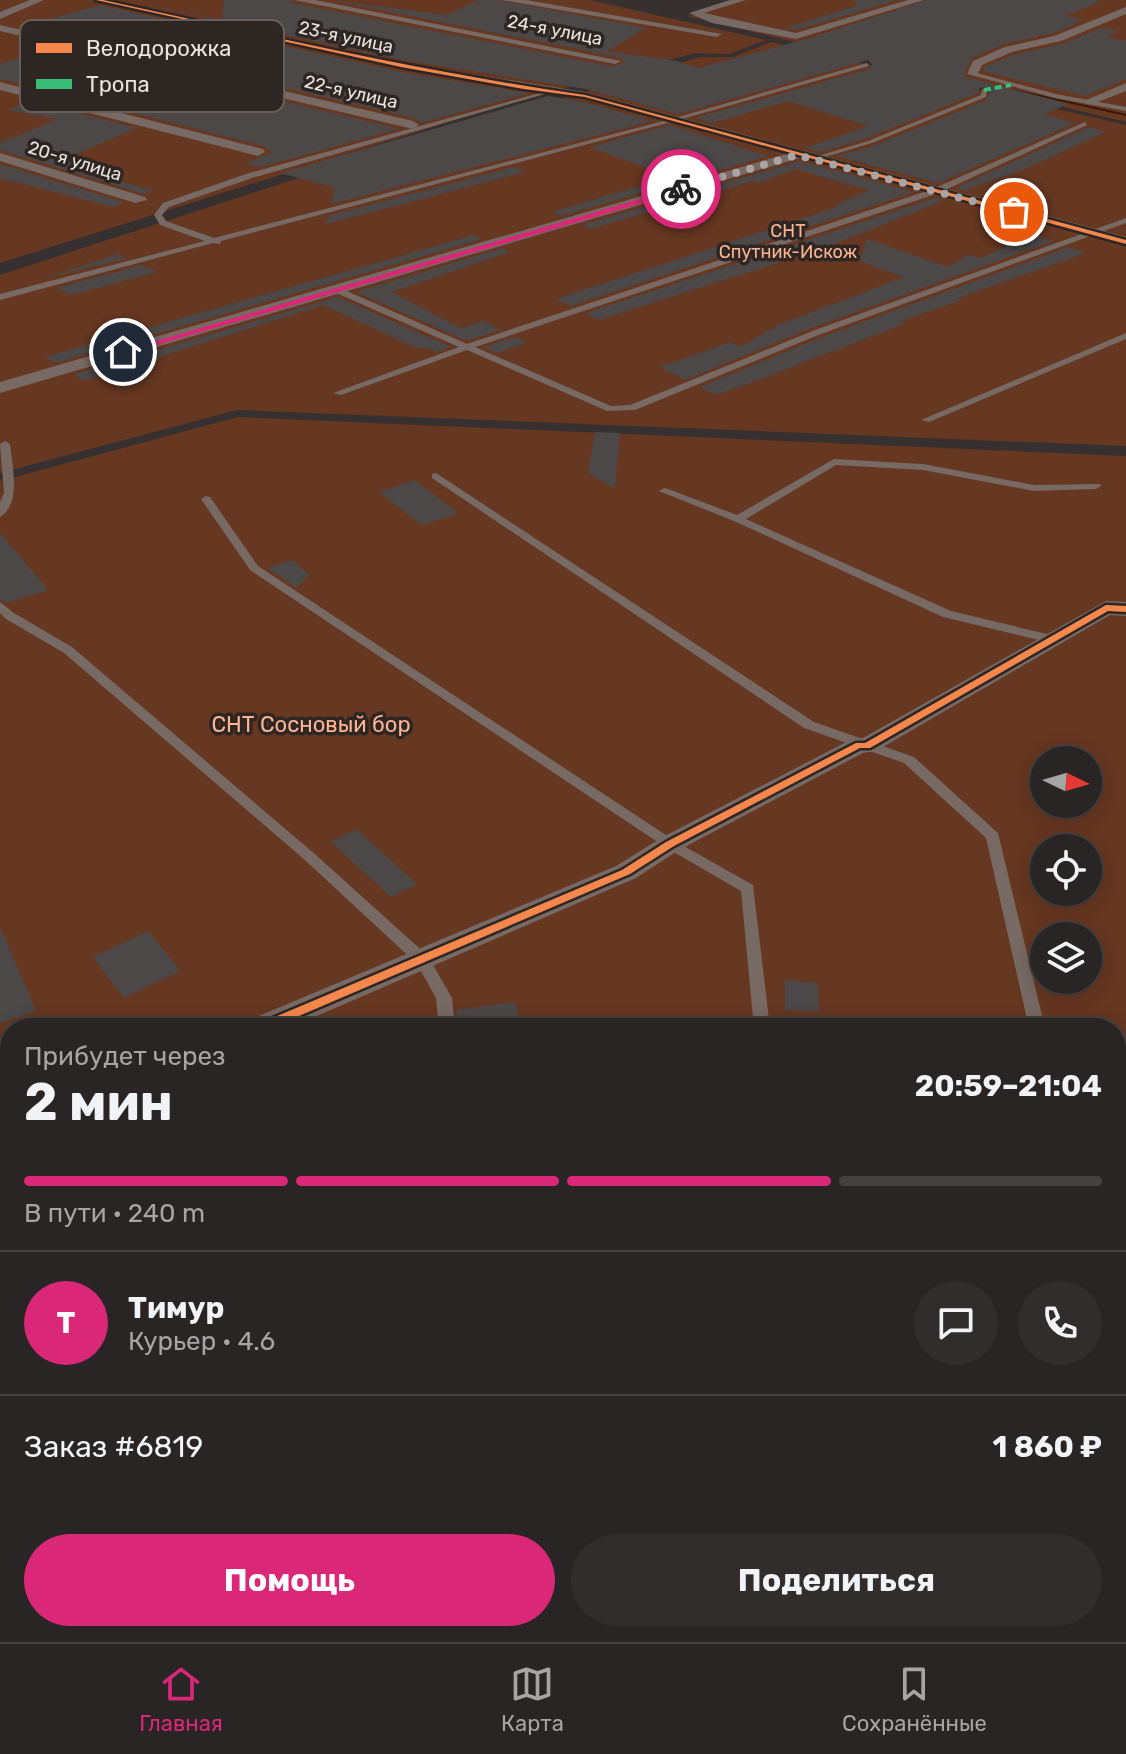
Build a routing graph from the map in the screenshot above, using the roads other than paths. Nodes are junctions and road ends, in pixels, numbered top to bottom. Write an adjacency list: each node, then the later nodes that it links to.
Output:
1 (39, 0): 8 (street)
2 (98, 0): 9 (street, 23-я улица)
3 (299, 0): 14 (street, 24-я улица)
4 (507, 0): 12 (street)
5 (741, 0): 6 (street)
6 (919, 0)
7 (1126, 10): 16 (street)
8 (0, 16)
9 (191, 20)
10 (0, 28): 11 (street, 22-я улица)
11 (20, 33)
12 (734, 37)
13 (284, 40): 21 (street, 23-я улица)
14 (615, 61)
15 (867, 65): 26 (lane)
16 (973, 74): 23 (lane)
17 (0, 86): 20 (street)
18 (1126, 87): 23 (street)
19 (984, 90): 32 (lane)
20 (20, 91)
21 (545, 91): 26 (street, 23-я улица); 37 (lane)
22 (284, 95): 28 (street, 22-я улица)
23 (1090, 101): 24 (lane)
24 (1126, 109)
25 (102, 112): 29 (street)
26 (673, 120): 30 (street, 23-я улица); 37 (lane)
27 (1085, 124): 33 (lane)
28 (413, 125)
29 (258, 152)
30 (797, 155): 32 (street, 23-я улица); 39 (street)
31 (0, 157): 34 (street, 20-я улица)
32 (815, 158): 33 (street, 23-я улица)
33 (933, 192): 36 (street, 23-я улица); 42 (lane)
34 (140, 200)
35 (1126, 220): 36 (lane)
36 (1094, 233): 38 (street, 23-я улица); 42 (lane)
37 (218, 242): 40 (lane)
38 (1126, 242)
39 (337, 290): 42 (lane); 43 (street)
40 (0, 297)
41 (1126, 336): 45 (lane)
42 (467, 347): 44 (lane)
43 (0, 388)
44 (338, 393)
45 (926, 420)
46 (5, 444): 51 (lane)
47 (436, 476): 56 (lane)
48 (1096, 486): 52 (lane)
49 (664, 491): 52 (lane)
50 (206, 499): 57 (lane)
51 (0, 514)
52 (738, 519): 55 (lane)
53 (0, 606): 58 (lane)
54 (1126, 609): 55 (street)
55 (1051, 639): 56 (street)
56 (867, 746): 57 (street); 62 (lane)
57 (670, 844): 58 (street); 61 (lane)
58 (423, 960): 59 (street); 60 (lane)
59 (284, 1018)
60 (446, 1018)
61 (761, 1018)
62 (1035, 1018)

